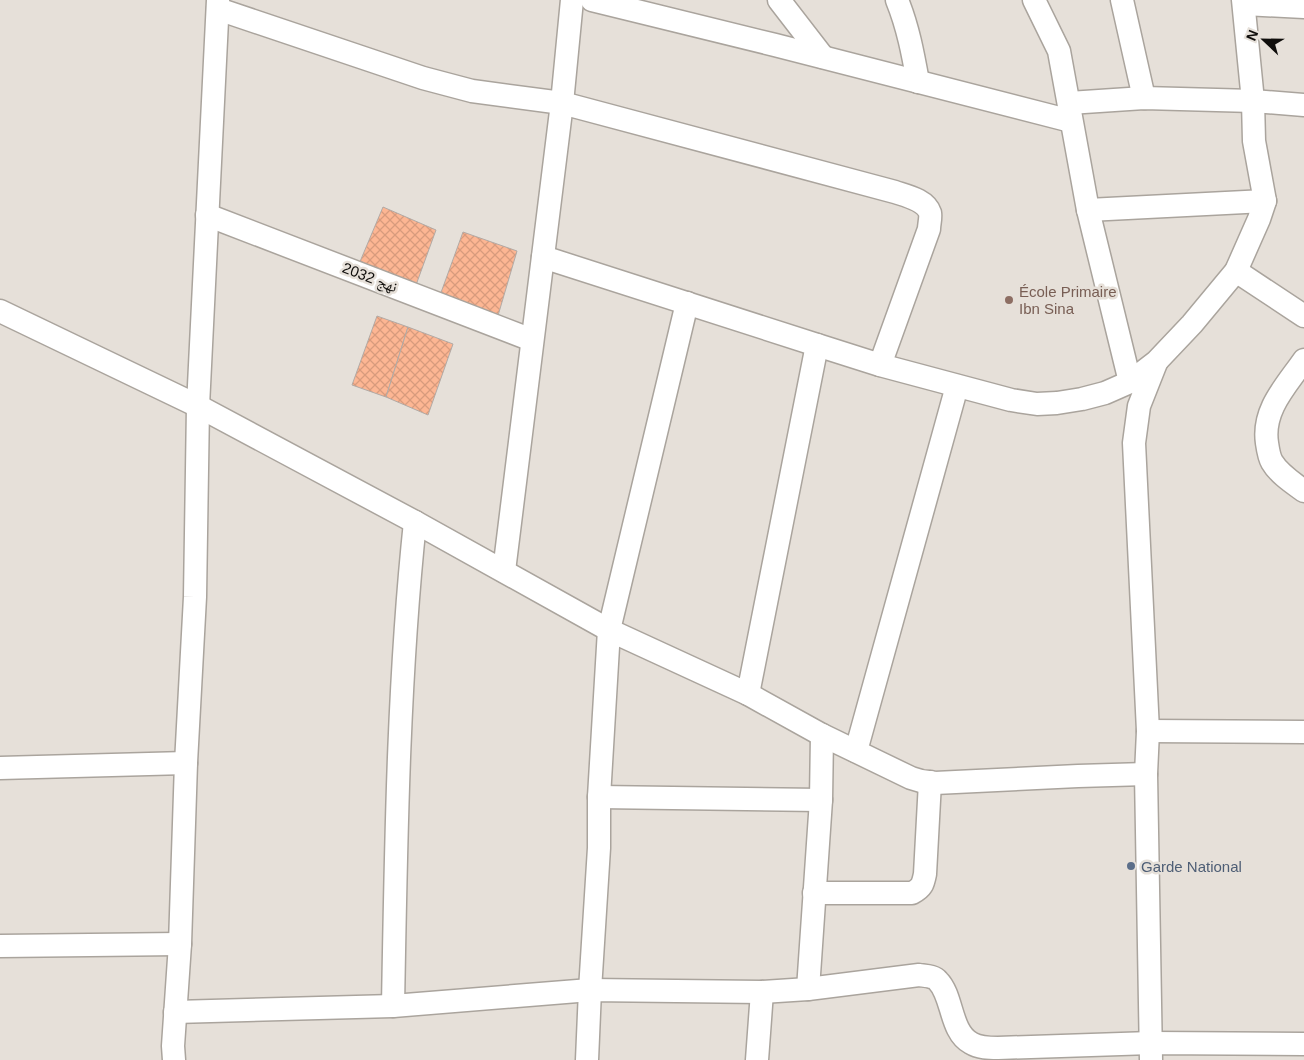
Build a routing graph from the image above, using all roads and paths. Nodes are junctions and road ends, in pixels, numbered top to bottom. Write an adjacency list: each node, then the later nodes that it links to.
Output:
1 (572, 0): 15 (street)
2 (592, 0): 10 (street)
3 (779, 0): 11 (street)
4 (897, 0): 12 (street)
5 (1034, 0): 17 (street)
6 (1122, 0): 13 (street)
7 (1243, 2): 9 (street); 14 (street)
8 (218, 5): 15 (street); 20 (street)
9 (1304, 7)
10 (650, 8): 11 (street)
11 (822, 57): 12 (street)
12 (918, 82): 17 (street)
13 (1144, 98): 14 (street); 17 (street)
14 (1253, 101): 16 (street); 18 (street)
15 (562, 103): 21 (street); 30 (street)
16 (1304, 105)
17 (1070, 112): 19 (street)
18 (1265, 201): 19 (street); 22 (street)
19 (1088, 210): 31 (street)
20 (207, 215): 26 (street, نهج 2032); 33 (street)
21 (543, 258): 23 (street); 26 (street)
22 (1236, 271): 25 (street); 29 (street)
23 (687, 303): 27 (street); 37 (street)
24 (0, 311): 33 (street)
25 (1304, 316)
26 (532, 340): 36 (street)
27 (817, 346): 30 (street); 38 (street)
28 (1304, 360): 34 (street)
29 (1156, 362): 31 (street); 39 (street)
30 (880, 365): 32 (street)
31 (1130, 382): 32 (street)
32 (957, 386): 42 (street)
33 (198, 406): 35 (street); 43 (street)
34 (1304, 491)
35 (416, 522): 36 (street); 55 (street)
36 (504, 571): 37 (street)
37 (609, 630): 38 (street); 47 (street)
38 (748, 694): 41 (street)
39 (1148, 731): 40 (street); 45 (street)
40 (1304, 732)
41 (822, 735): 42 (street); 48 (street)
42 (856, 751): 46 (street)
43 (186, 763): 44 (street); 50 (street)
44 (0, 768)
45 (1146, 774): 46 (street); 58 (street)
46 (930, 782): 49 (street)
47 (599, 797): 48 (street); 53 (street)
48 (821, 800): 49 (street)
49 (814, 893): 52 (street)
50 (180, 944): 51 (street); 56 (street)
51 (0, 946)
52 (808, 989): 54 (street); 58 (street)
53 (590, 990): 54 (street); 55 (street); 60 (street)
54 (762, 992): 61 (street)
55 (393, 1006): 56 (street)
56 (175, 1012): 59 (street)
57 (1304, 1044): 58 (street)
58 (1151, 1052)
59 (174, 1060)
60 (587, 1060)
61 (757, 1060)

